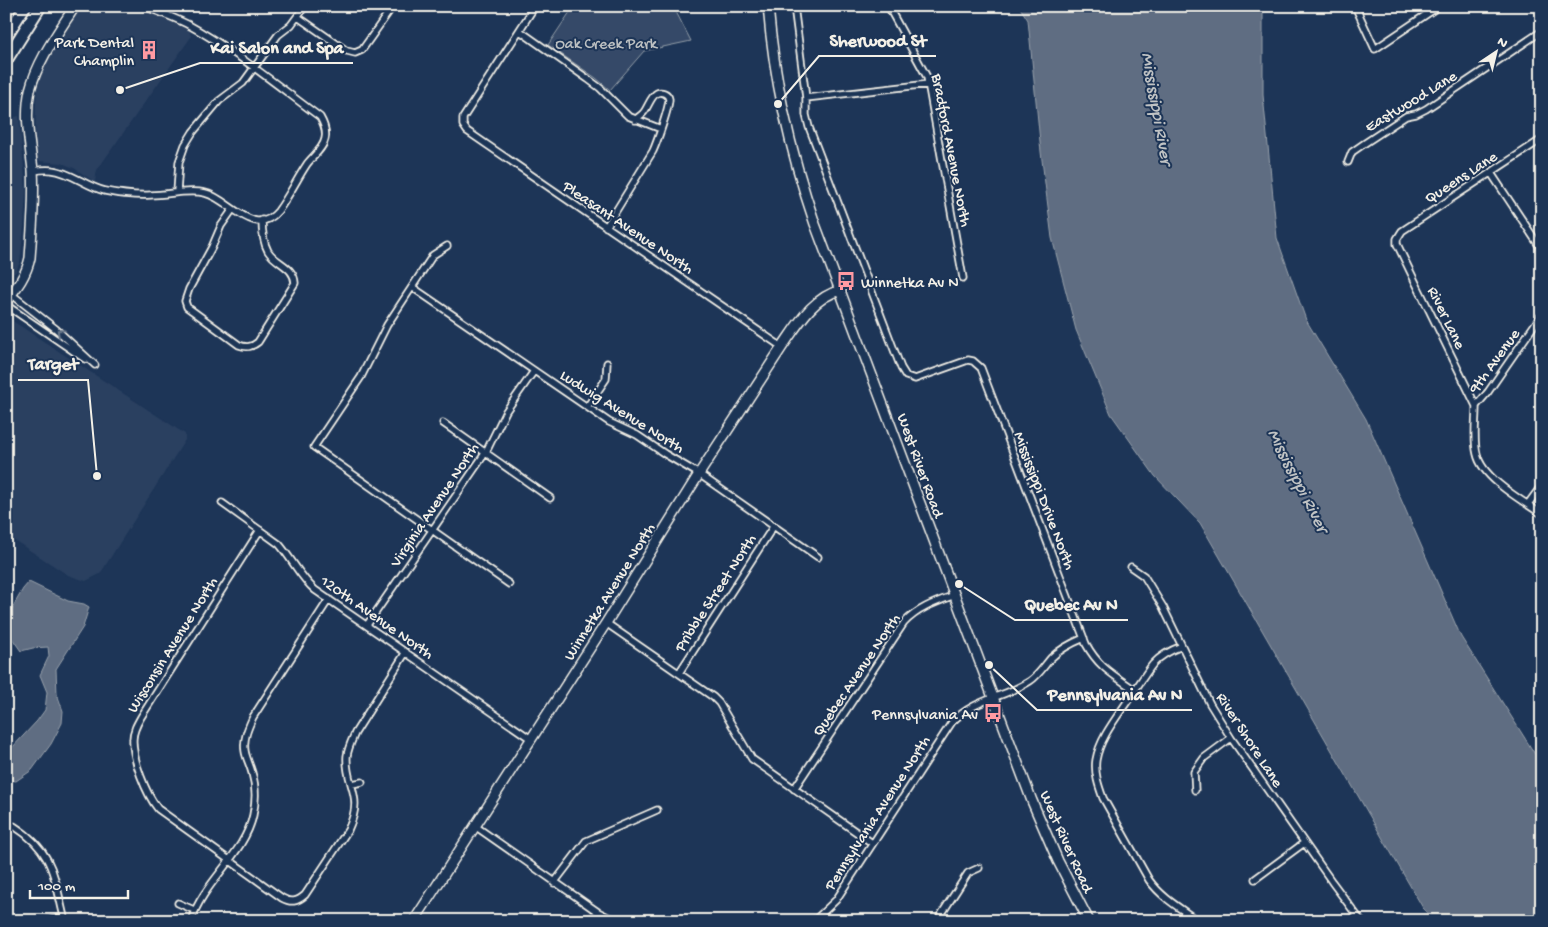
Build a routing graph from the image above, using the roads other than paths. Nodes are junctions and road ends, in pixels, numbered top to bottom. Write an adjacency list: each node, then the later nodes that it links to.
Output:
1 (10, 6): 13 (highway)
2 (40, 6): 17 (highway)
3 (75, 6): 25 (street)
4 (144, 6): 18 (street)
5 (305, 6): 14 (street)
6 (393, 6): 14 (street)
7 (535, 6): 15 (street)
8 (768, 6): 36 (street, West River Road)
9 (794, 6): 20 (street)
10 (888, 6): 19 (street, Bradford Avenue North)
11 (1355, 6): 12 (street)
12 (1439, 6)
13 (6, 13)
14 (298, 17): 18 (street)
15 (520, 31): 21 (street); 30 (street, Pleasant Avenue North)
16 (1542, 31): 24 (street, Eastwood Lane)
17 (6, 60)
18 (254, 68): 27 (street); 29 (street)
19 (929, 84): 20 (street); 34 (street, Bradford Avenue North)
20 (806, 98): 63 (street, Mississippi Drive North)
21 (635, 120): 22 (street); 22 (street)
22 (661, 129): 30 (street)
23 (1542, 139): 26 (street, Queens Lane)
24 (1348, 162)
25 (33, 171): 27 (street); 37 (street)
26 (1491, 173): 31 (street, Queens Lane); 33 (street)
27 (177, 192): 28 (street)
28 (233, 209): 29 (street); 29 (street)
29 (262, 220)
30 (606, 227): 40 (street, Pleasant Avenue North)
31 (1397, 238): 43 (street, River Lane)
32 (447, 246): 35 (street)
33 (1542, 250)
34 (963, 278)
35 (412, 287): 42 (street, Ludwig Avenue North); 55 (street)
36 (841, 290): 40 (street, Winnetka Avenue North); 59 (street, West River Road)
37 (8, 295): 38 (street, one-way to 37)
38 (6, 306)
39 (1542, 314): 43 (street, 9th Avenue)
40 (782, 347): 47 (street, Winnetka Avenue North)
41 (607, 363): 44 (street)
42 (534, 371): 44 (street, Ludwig Avenue North); 46 (street, Virginia Avenue North)
43 (1476, 406): 51 (street, 9th Avenue)
44 (587, 407): 47 (street, Ludwig Avenue North)
45 (443, 424): 46 (street)
46 (486, 452): 49 (street); 55 (street, Virginia Avenue North)
47 (699, 474): 53 (street, Ludwig Avenue North); 61 (street, Winnetka Avenue North)
48 (1542, 485): 51 (street)
49 (550, 498)
50 (222, 503): 54 (street, 120th Avenue North)
51 (1528, 504): 52 (street)
52 (1542, 514)
53 (773, 527): 56 (street, Ludwig Avenue North); 66 (street, Pribble Street North)
54 (260, 530): 60 (street, 120th Avenue North); 80 (street, Wisconsin Avenue North)
55 (432, 530): 58 (street); 62 (street, Virginia Avenue North)
56 (818, 558)
57 (1131, 567): 64 (street, River Shore Lane)
58 (509, 584)
59 (955, 595): 68 (street, West River Road); 73 (street, Quebec Avenue North)
60 (329, 599): 62 (street, 120th Avenue North); 80 (street)
61 (606, 623): 66 (street); 70 (street, Winnetka Avenue North)
62 (367, 625): 65 (street, 120th Avenue North)
63 (1084, 638): 67 (street, Mississippi Drive North); 68 (street, Pennsylvania Avenue North)
64 (1182, 646): 67 (street); 69 (street, River Shore Lane)
65 (406, 652): 70 (street, 120th Avenue North); 72 (street)
66 (679, 673): 73 (street)
67 (1136, 690): 95 (street)
68 (994, 697): 78 (street, Pennsylvania Avenue North); 94 (street, West River Road)
69 (1230, 738): 74 (street); 79 (street, River Shore Lane)
70 (531, 739): 77 (street, Winnetka Avenue North)
71 (362, 782): 72 (street)
72 (352, 784): 80 (street, Wisconsin Avenue North)
73 (794, 789): 78 (street)
74 (1194, 790)
75 (657, 810): 83 (street)
76 (14, 826): 86 (street)
77 (475, 826): 83 (street); 89 (street, Winnetka Avenue North)
78 (872, 843): 92 (street, Pennsylvania Avenue North)
79 (1304, 843): 82 (street); 96 (street, River Shore Lane)
80 (229, 860): 85 (street)
81 (979, 868): 93 (street)
82 (1254, 879)
83 (554, 882): 90 (street)
84 (178, 903): 85 (street)
85 (194, 910): 88 (street)
86 (64, 919): 87 (street)
87 (47, 921)
88 (190, 921)
89 (414, 921)
90 (637, 921): 91 (street)
91 (678, 921)
92 (814, 921)
93 (937, 921)
94 (1089, 921)
95 (1198, 921)
96 (1361, 921)

